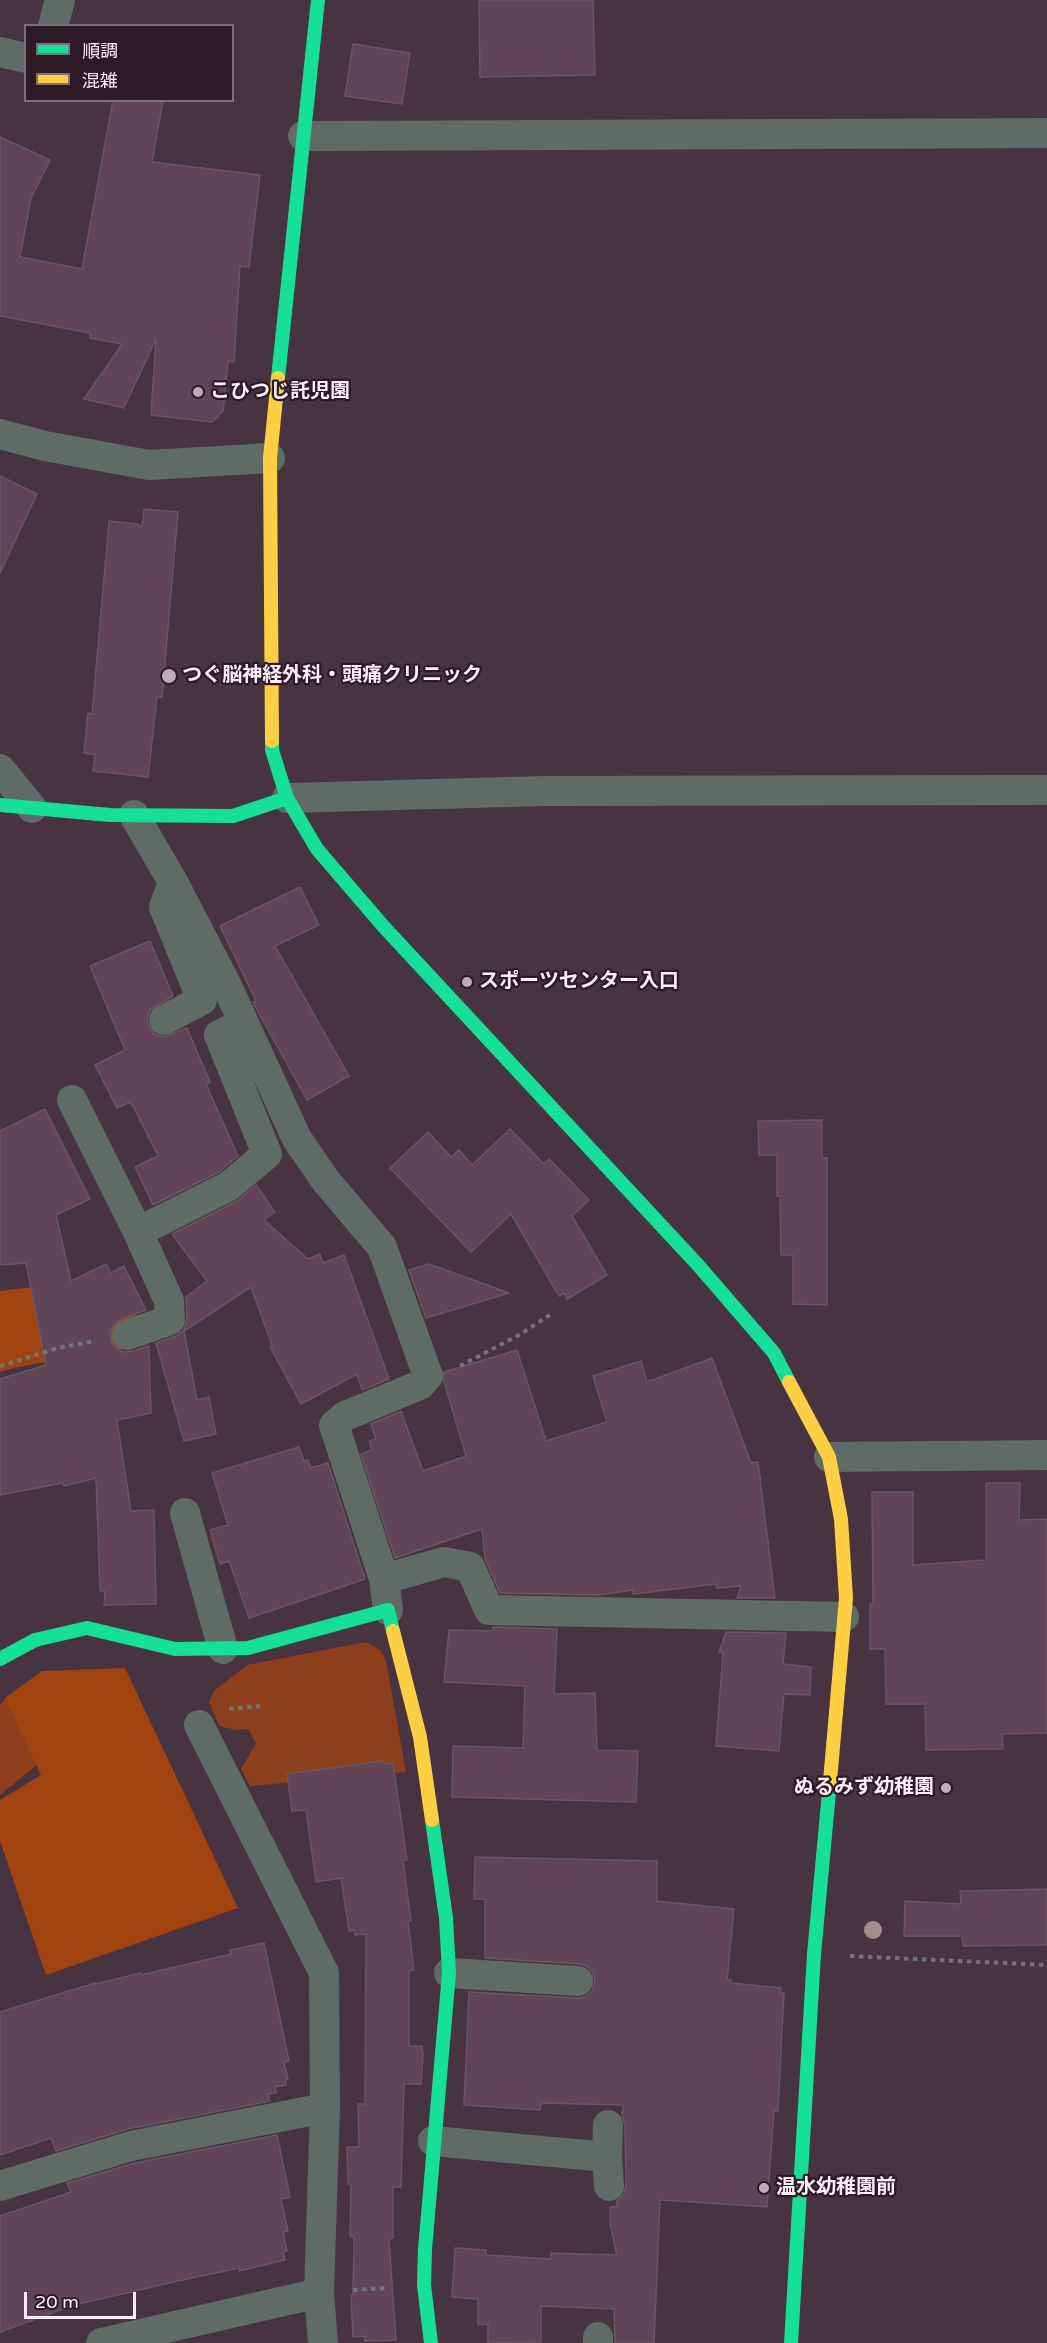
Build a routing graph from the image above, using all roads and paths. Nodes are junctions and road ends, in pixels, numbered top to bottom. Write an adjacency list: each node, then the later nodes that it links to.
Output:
1 (60, 0): 3 (street)
2 (318, 0): 7 (street)
3 (54, 24)
4 (0, 52): 5 (street)
5 (24, 58)
6 (1047, 133): 7 (street)
7 (303, 136): 9 (street)
8 (0, 434): 9 (street)
9 (270, 458): 12 (street)
10 (0, 769): 14 (street)
11 (1047, 790): 12 (street)
12 (287, 798): 15 (street); 26 (street)
13 (0, 806): 14 (street)
14 (32, 808): 15 (street)
15 (134, 815): 16 (street)
16 (173, 882): 17 (street); 18 (street)
17 (164, 1020)
18 (243, 1024): 20 (street); 24 (street)
19 (72, 1100): 20 (street)
20 (138, 1232): 22 (street)
21 (553, 1313): 24 (path)
22 (127, 1335): 23 (path)
23 (0, 1366)
24 (428, 1376): 28 (street)
25 (1047, 1455): 26 (street)
26 (829, 1457): 30 (street)
27 (185, 1513): 31 (street)
28 (384, 1580): 29 (street); 30 (street)
29 (388, 1610): 31 (street); 36 (street)
30 (844, 1617): 34 (street)
31 (223, 1648): 32 (street)
32 (0, 1659)
33 (199, 1725): 38 (street)
34 (814, 1954): 35 (path); 47 (street)
35 (1047, 1965)
36 (449, 1973): 37 (street); 40 (street)
37 (578, 1981)
38 (325, 2108): 41 (street); 43 (street)
39 (608, 2125): 40 (street)
40 (433, 2141): 42 (street)
41 (0, 2186)
42 (424, 2285): 43 (path); 46 (street)
43 (319, 2293): 44 (street); 45 (street)
44 (110, 2342)
45 (322, 2343)
46 (431, 2343)
47 (791, 2343)

